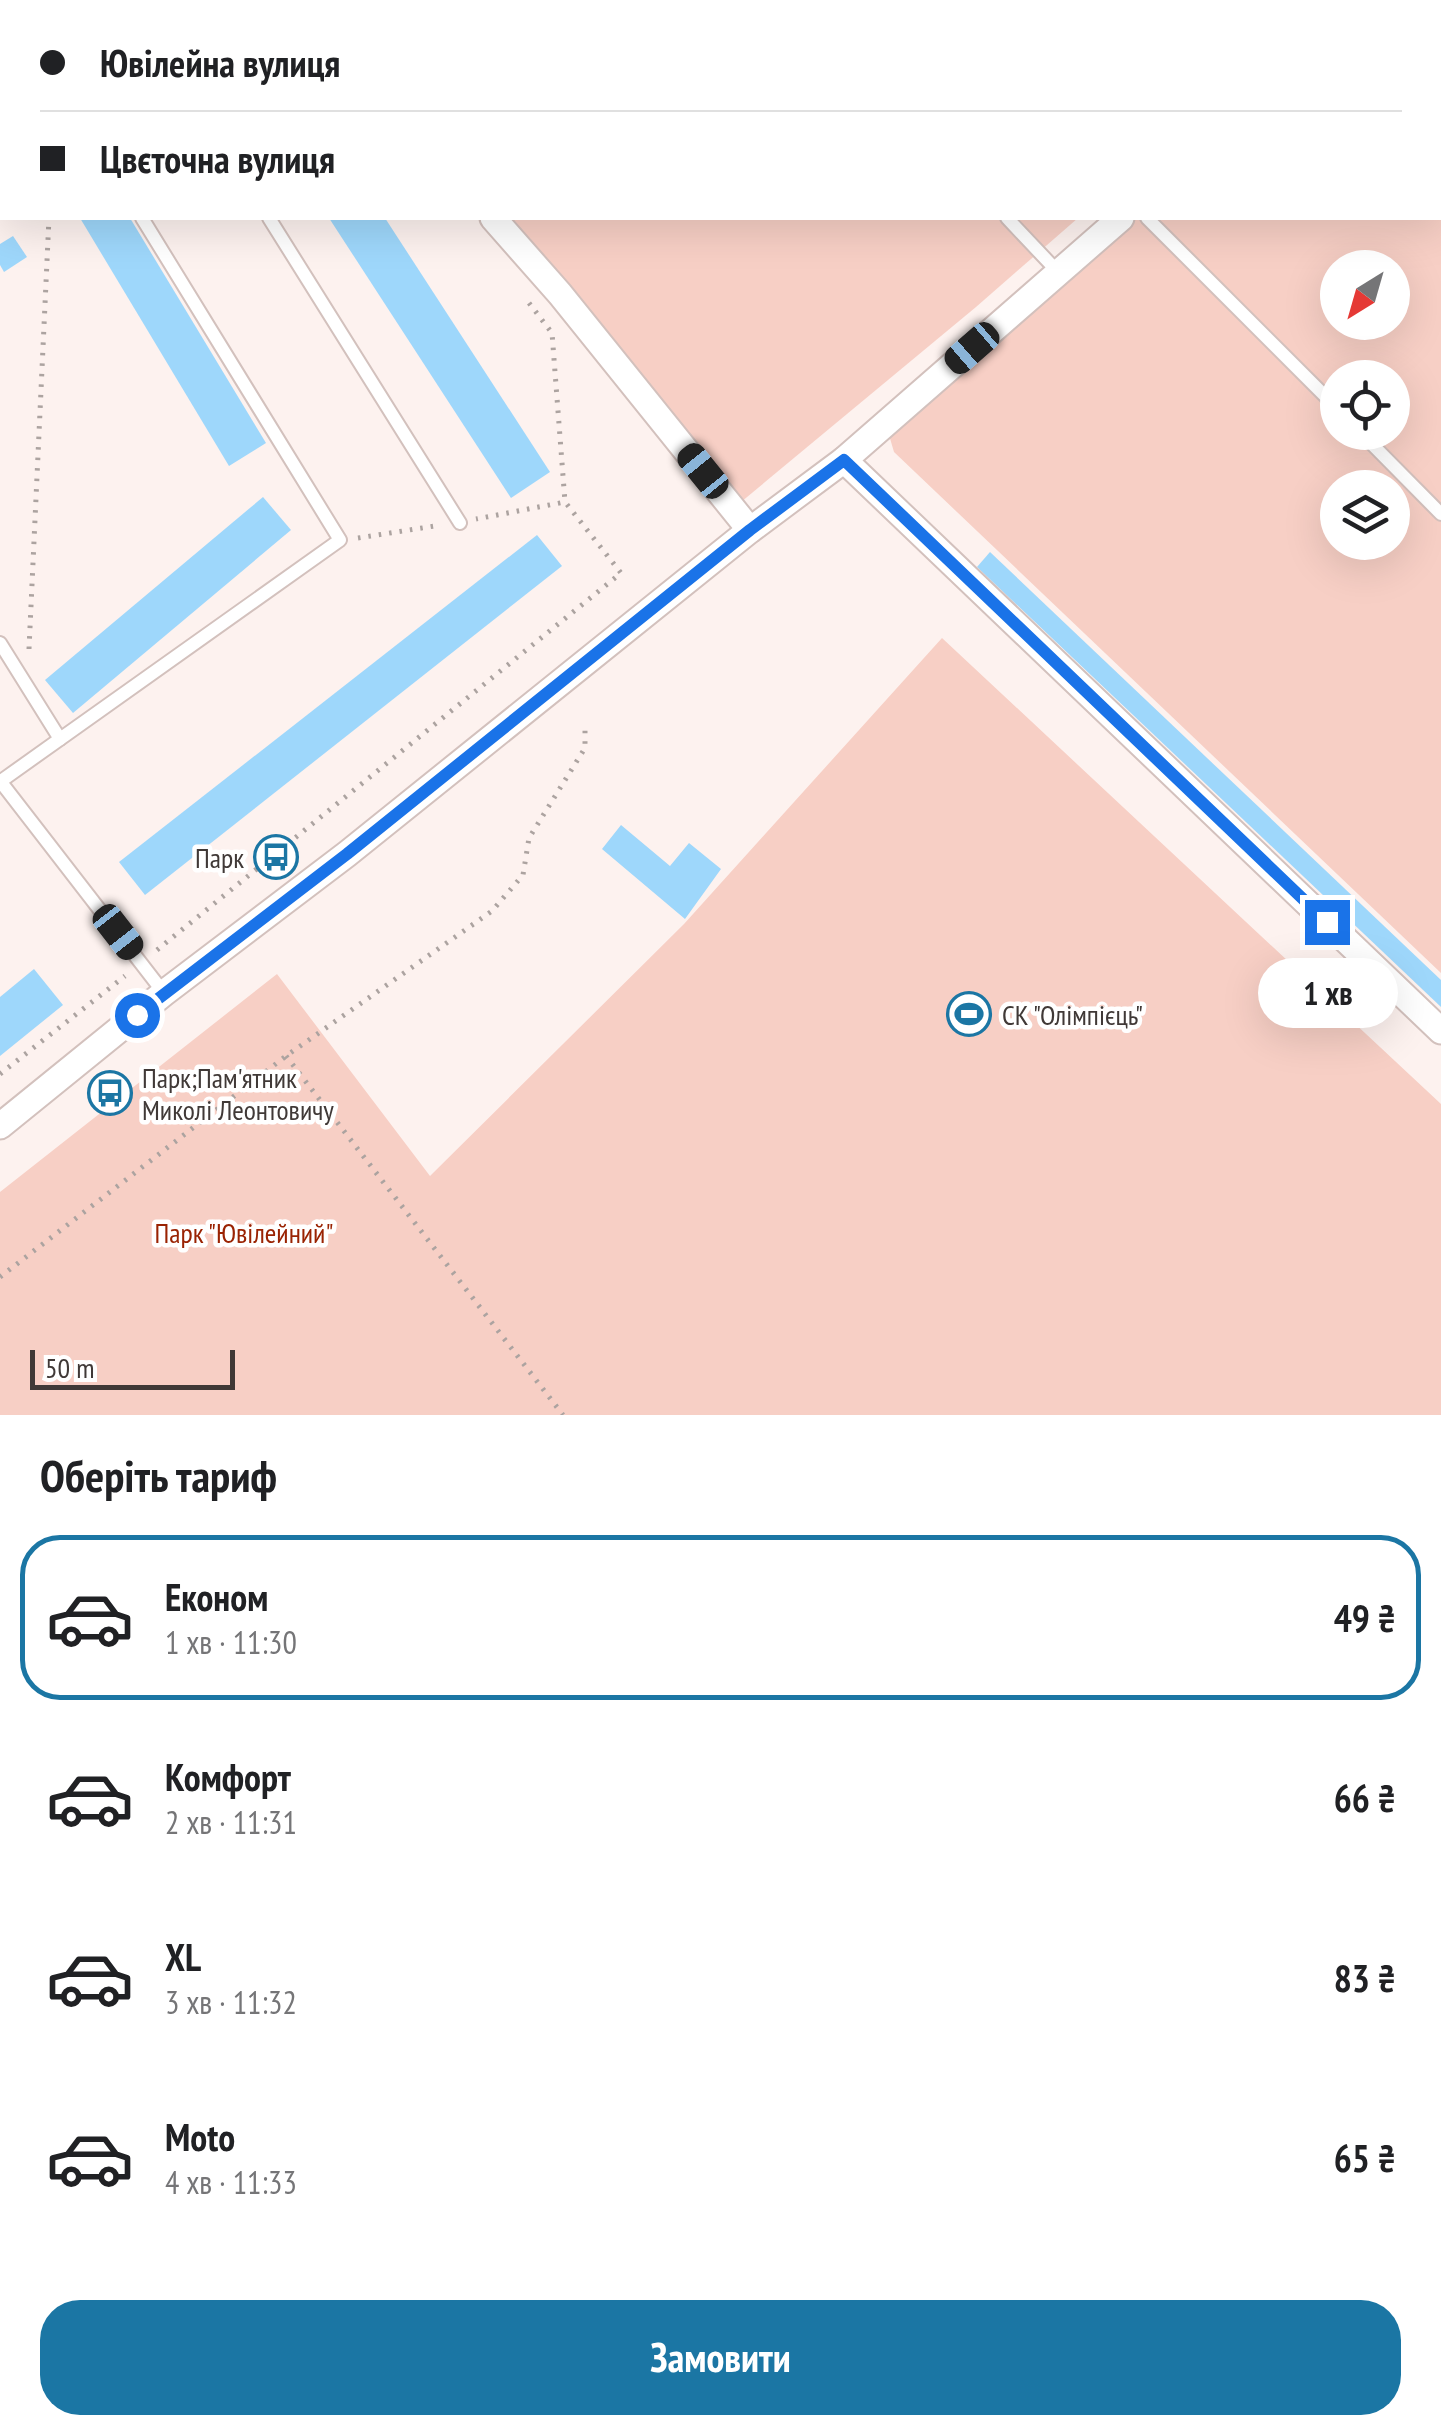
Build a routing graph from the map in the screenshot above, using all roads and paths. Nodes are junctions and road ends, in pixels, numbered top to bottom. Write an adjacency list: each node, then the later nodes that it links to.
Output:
1 (49, 220): 19 (path)
2 (143, 220): 17 (lane)
3 (270, 220): 15 (lane)
4 (496, 220): 16 (street)
5 (1010, 220): 8 (lane)
6 (1119, 220): 8 (street)
7 (1149, 220): 10 (lane)
8 (1058, 272): 12 (street)
9 (520, 290): 13 (path)
10 (1320, 392)
11 (1378, 450): 14 (lane)
12 (844, 460): 16 (street); 25 (street)
13 (564, 502): 15 (path); 23 (path)
14 (1441, 514)
15 (460, 522): 17 (path)
16 (750, 530): 24 (street)
17 (340, 540): 21 (lane)
18 (0, 644): 19 (lane)
19 (27, 687): 21 (lane)
20 (585, 729): 26 (path)
21 (60, 739): 22 (lane)
22 (0, 781): 23 (lane)
23 (142, 963): 24 (lane); 27 (path)
24 (164, 993): 28 (street)
25 (1441, 1031)
26 (286, 1056): 29 (path); 30 (path)
27 (0, 1074)
28 (0, 1126)
29 (0, 1277)
30 (563, 1415)

